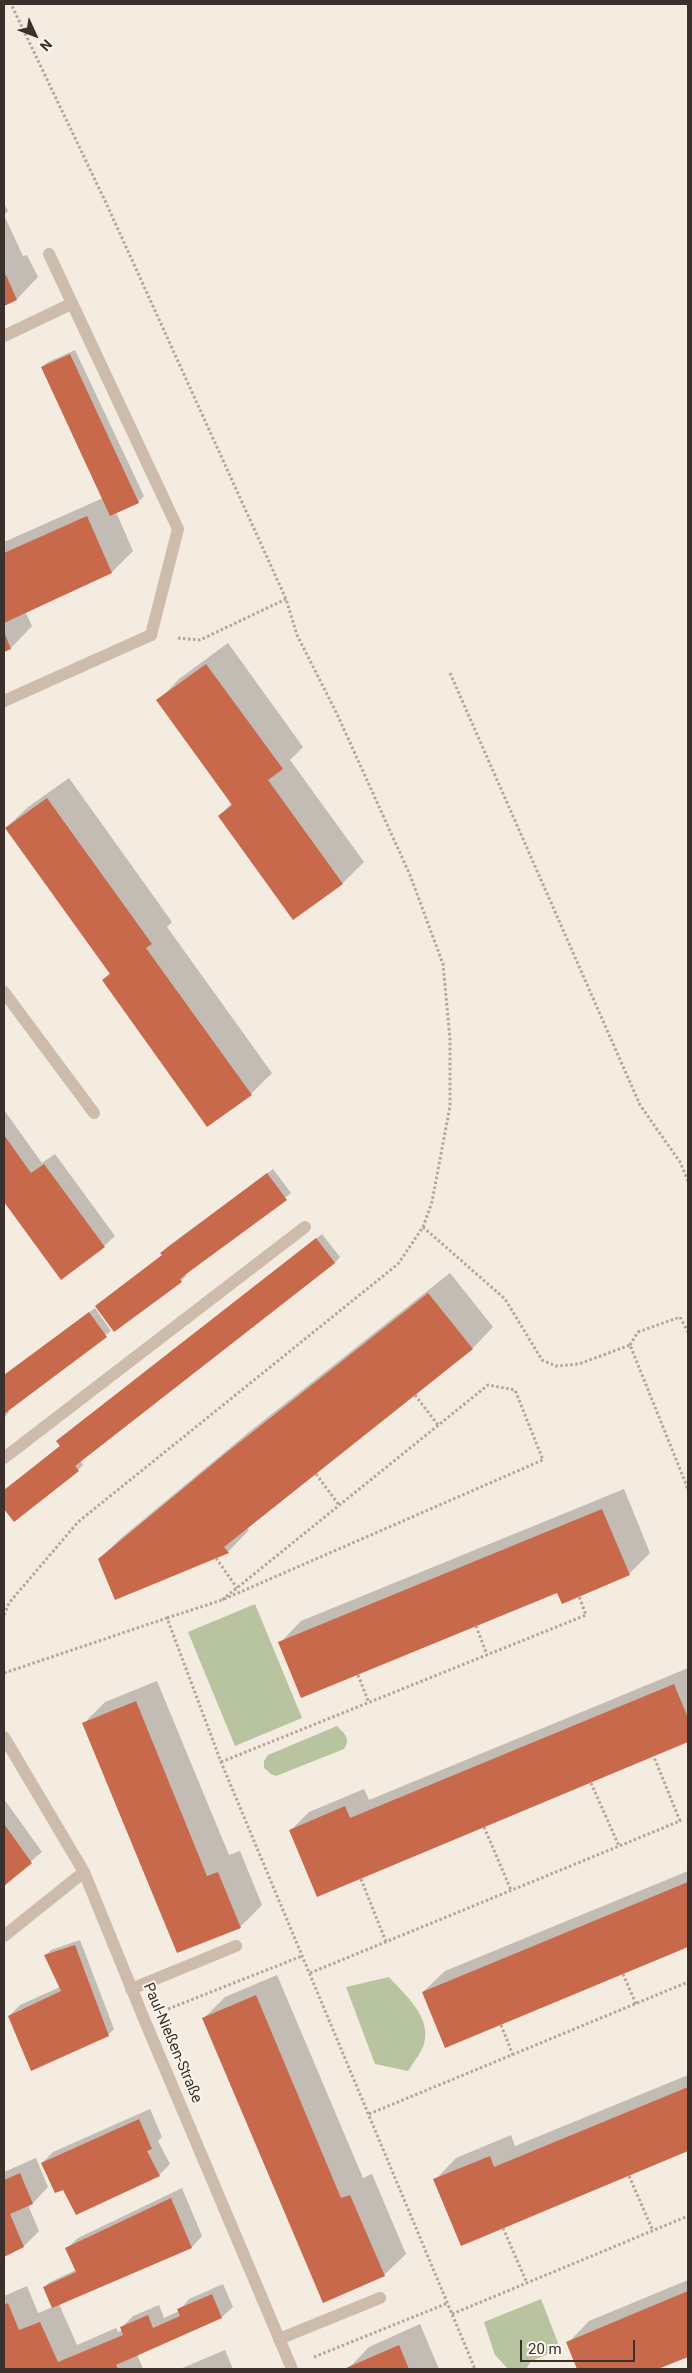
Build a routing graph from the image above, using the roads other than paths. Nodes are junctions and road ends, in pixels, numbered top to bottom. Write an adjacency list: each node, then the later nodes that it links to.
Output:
1 (49, 254): 2 (street)
2 (71, 304): 3 (street); 4 (street)
3 (4, 336)
4 (4, 701)
5 (4, 992): 6 (street)
6 (94, 1113)
7 (305, 1227): 8 (street)
8 (4, 1458)
9 (4, 1738): 10 (street, Paul-Nießen-Straße)
10 (84, 1872): 11 (street); 13 (street, Paul-Nießen-Straße)
11 (4, 1936)
12 (236, 1946): 13 (street)
13 (131, 1989): 15 (street, Paul-Nießen-Straße)
14 (380, 2298): 15 (street)
15 (279, 2338): 16 (street, Paul-Nießen-Straße)
16 (291, 2368)

